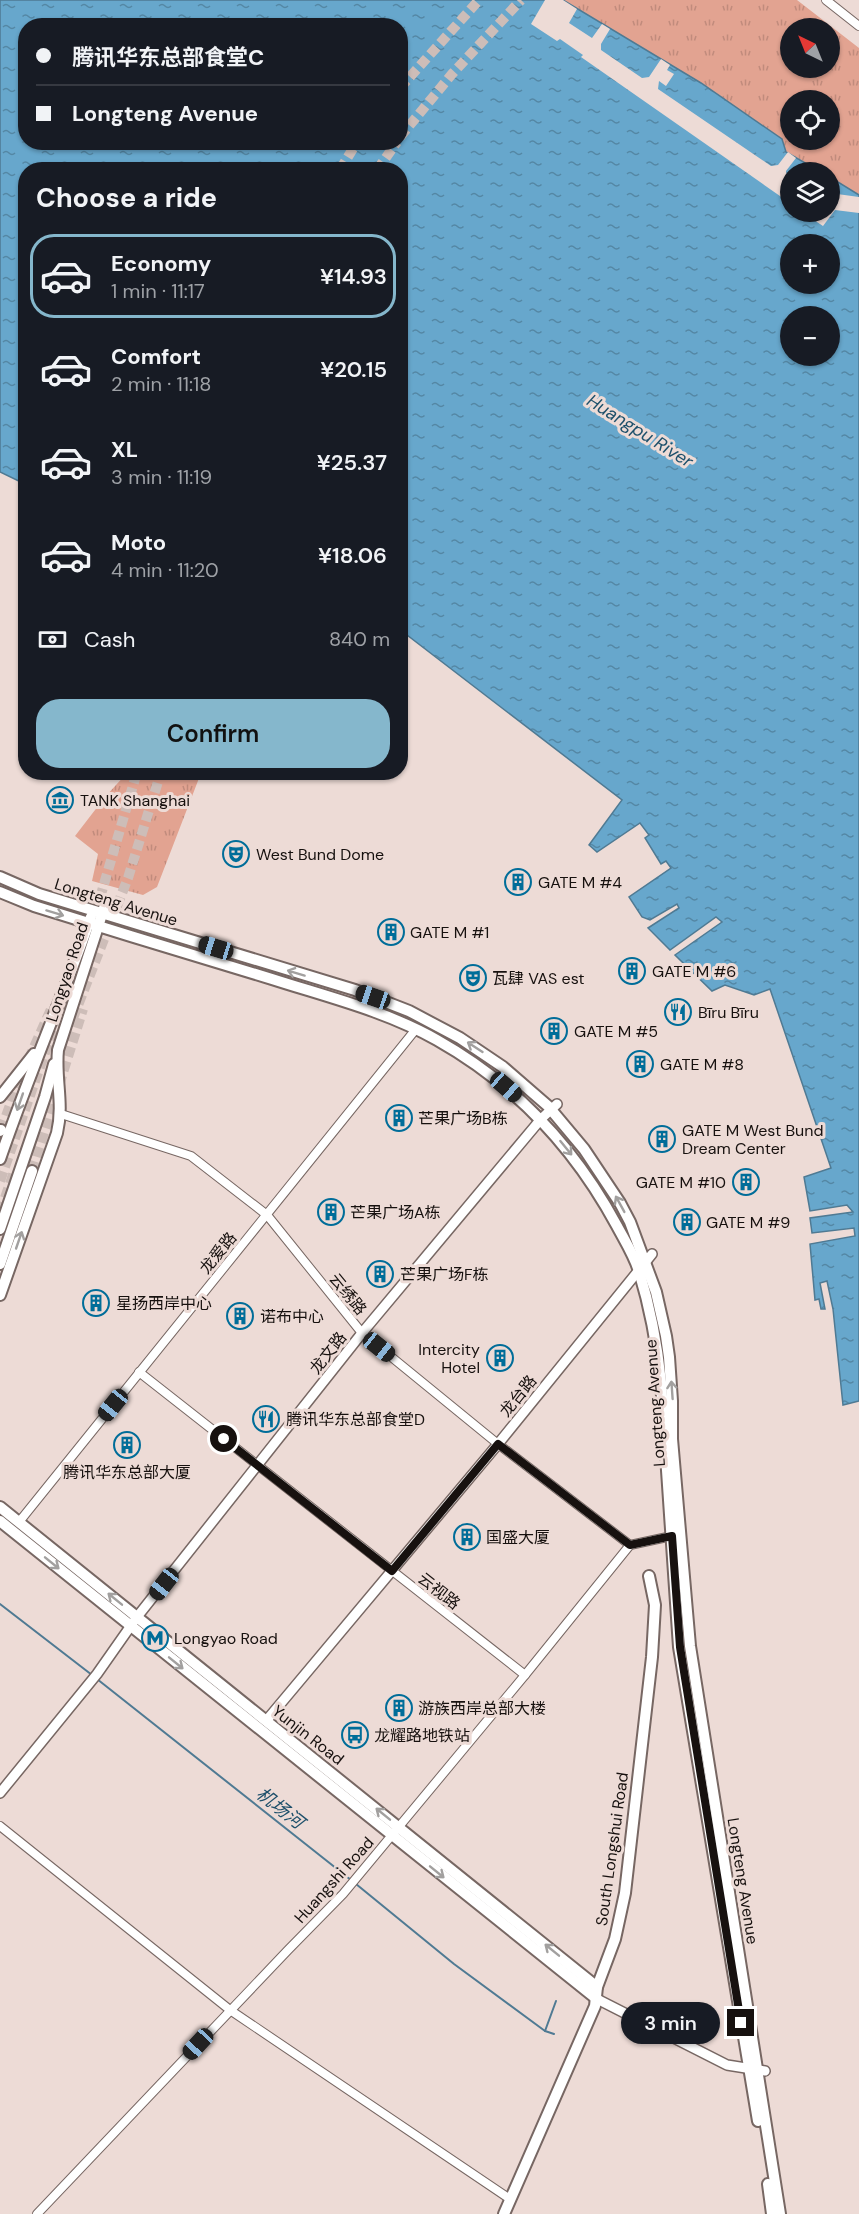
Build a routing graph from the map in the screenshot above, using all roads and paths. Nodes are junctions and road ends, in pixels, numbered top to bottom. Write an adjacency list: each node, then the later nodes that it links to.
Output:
1 (826, 0): 2 (street)
2 (859, 26)
3 (0, 878): 5 (main road, Longteng Avenue)
4 (0, 892): 6 (main road, Longteng Avenue, one-way to 6)
5 (100, 910): 6 (main road, Longyao Road); 11 (main road, Longteng Avenue, one-way to 5)
6 (93, 925): 7 (main road, Longyao Road); 8 (main road, Longteng Avenue); 9 (main road, Longyao Road)
7 (55, 1017): 10 (main road, Longyao Road); 14 (main road, Longyao Road, one-way to 14)
8 (416, 1029): 13 (main road, Longteng Avenue); 16 (street, 龙爱路)
9 (58, 1050): 12 (main road, Longyao Road); 17 (main road, Longyao Road)
10 (2, 1092)
11 (554, 1107): 13 (street, 龙文路); 18 (main road, Longteng Avenue, one-way to 11)
12 (61, 1114): 16 (street, 云绣路); 20 (main road, Longyao Road, one-way to 12)
13 (541, 1119): 18 (main road, Longteng Avenue, one-way to 18); 21 (street, 龙文路)
14 (0, 1159)
15 (32, 1171): 19 (main road)
16 (267, 1215): 21 (street, 云绣路); 22 (street, 龙爱路)
17 (0, 1229)
18 (646, 1262): 23 (street, 龙台路); 28 (main road, Longteng Avenue)
19 (0, 1264)
20 (0, 1295)
21 (362, 1333): 23 (street, 云绣路); 24 (street, 龙文路)
22 (140, 1372): 24 (street, 云视路); 27 (street, 龙爱路)
23 (498, 1444): 29 (street, 云绣路); 30 (street, 龙台路)
24 (257, 1466): 30 (street, 云视路); 32 (street, 龙文路)
25 (0, 1507): 27 (main road, Yunjin Road)
26 (0, 1521): 32 (main road, Yunjin Road, one-way to 32)
27 (18, 1522): 32 (main road, Yunjin Road, one-way to 27)
28 (676, 1534): 29 (street); 41 (main road, Longteng Avenue)
29 (630, 1545): 33 (street, Huangshi Road)
30 (392, 1571): 33 (street, 云视路); 34 (street, 龙台路)
31 (649, 1576): 38 (main road, South Longshui Road)
32 (134, 1622): 34 (main road, Yunjin Road); 35 (street, 龙文路); 37 (main road, Yunjin Road, one-way to 37)
33 (525, 1675): 37 (street, Huangshi Road)
34 (266, 1721): 37 (main road, Yunjin Road, one-way to 34)
35 (0, 1793)
36 (0, 1826): 40 (street)
37 (395, 1832): 38 (main road, Yunjin Road, one-way to 37); 39 (main road, Yunjin Road, one-way to 39); 40 (street, Huangshi Road)
38 (597, 1987): 39 (main road, South Longshui Road)
39 (597, 1999): 41 (street); 42 (main road, South Longshui Road)
40 (230, 2010): 42 (street); 43 (street, Huangshi Road)
41 (757, 2070): 45 (main road, Longteng Avenue); 46 (main road, Longteng Avenue)
42 (510, 2199): 44 (main road, South Longshui Road)
43 (37, 2214)
44 (504, 2214)
45 (772, 2214)
46 (780, 2214)

